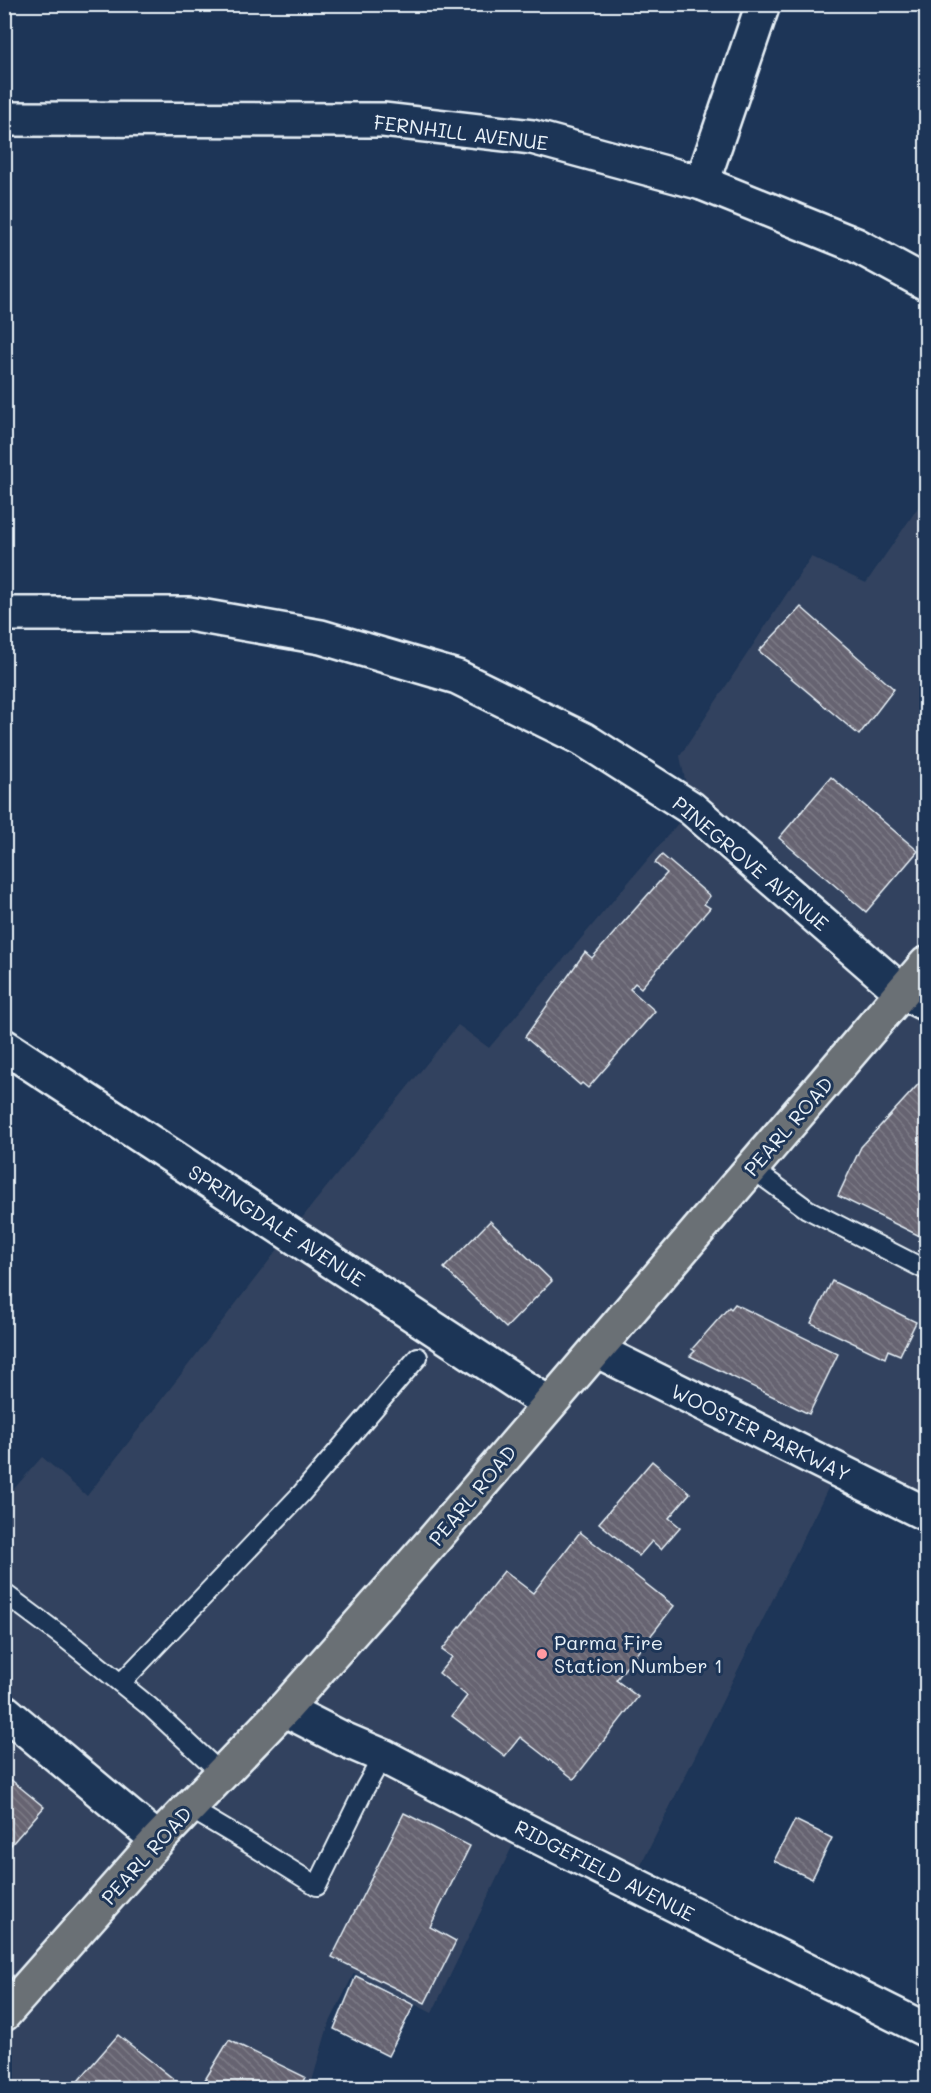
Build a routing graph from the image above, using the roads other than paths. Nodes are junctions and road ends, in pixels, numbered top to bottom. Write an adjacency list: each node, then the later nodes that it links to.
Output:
1 (762, 4): 3 (street)
2 (4, 119): 3 (street, FERNHILL AVENUE)
3 (702, 183): 4 (street, FERNHILL AVENUE)
4 (927, 283)
5 (4, 614): 7 (street, PINEGROVE AVENUE)
6 (927, 964): 7 (main road, PEARL ROAD)
7 (914, 998): 9 (main road, PEARL ROAD)
8 (4, 1046): 13 (street, SPRINGDALE AVENUE)
9 (752, 1168): 10 (lane); 11 (main road, PEARL ROAD)
10 (927, 1270)
11 (596, 1350): 13 (main road, PEARL ROAD); 14 (street, WOOSTER PARKWAY)
12 (418, 1357): 16 (lane)
13 (549, 1404): 17 (main road, PEARL ROAD)
14 (927, 1514)
15 (4, 1593): 16 (lane)
16 (121, 1683): 20 (lane)
17 (284, 1709): 19 (street, RIDGEFIELD AVENUE); 20 (main road, PEARL ROAD)
18 (4, 1711): 22 (street)
19 (383, 1756): 21 (lane); 24 (street, RIDGEFIELD AVENUE)
20 (222, 1774): 21 (main road, PEARL ROAD)
21 (189, 1808): 22 (main road, PEARL ROAD)
22 (159, 1840): 23 (main road, PEARL ROAD)
23 (6, 2008)
24 (927, 2030)

